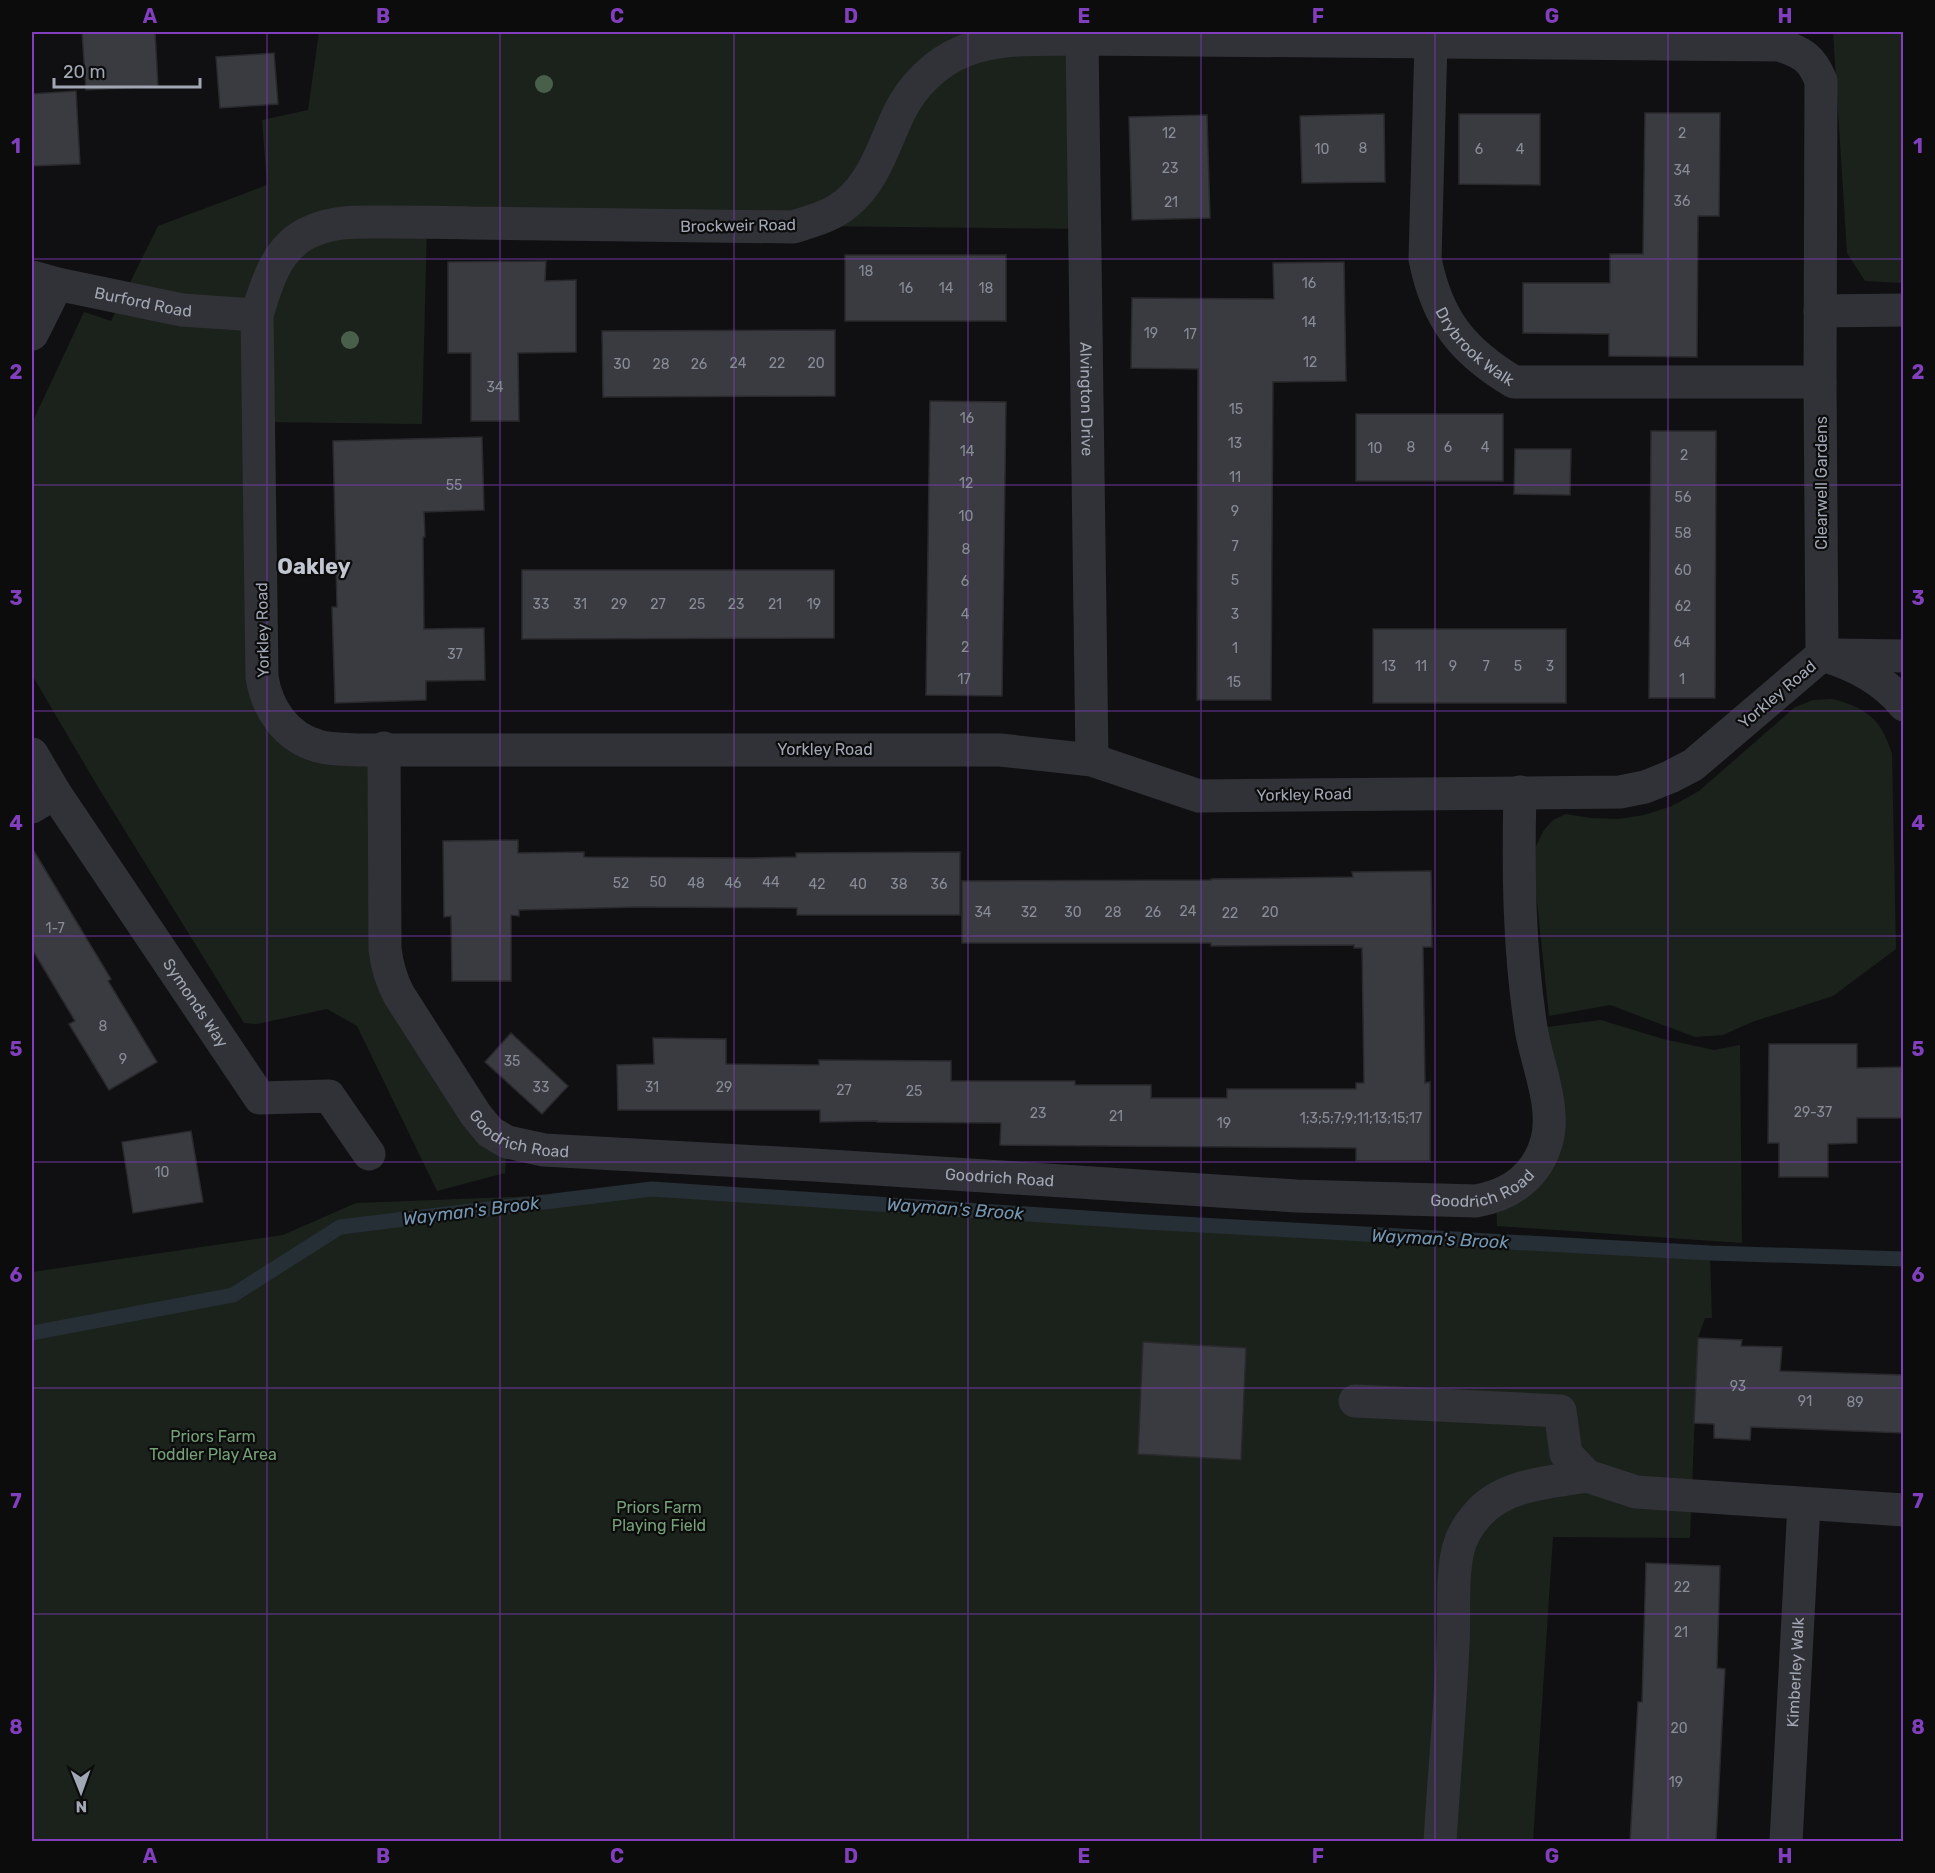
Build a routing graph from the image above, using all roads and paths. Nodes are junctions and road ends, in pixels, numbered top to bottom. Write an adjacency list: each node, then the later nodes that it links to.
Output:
1 (1082, 39): 2 (street, Brockweir Road); 4 (street, Brockweir Road); 16 (street, Alvington Drive)
2 (1431, 41): 3 (street, Brockweir Road); 10 (street, Drybrook Walk)
3 (1779, 45): 7 (street, Clearwell Gardens)
4 (297, 241): 8 (street, Yorkley Road)
5 (44, 280): 8 (street, Burford Road); 9 (street)
6 (1904, 310): 7 (street)
7 (1820, 311): 10 (street, Clearwell Gardens)
8 (257, 315): 14 (street, Yorkley Road)
9 (32, 334)
10 (1820, 382): 11 (street, Clearwell Gardens)
11 (1822, 655): 12 (street); 13 (street); 17 (street, Yorkley Road)
12 (1904, 656)
13 (1904, 705)
14 (384, 748): 16 (street, Yorkley Road); 17 (street, Goodrich Road)
15 (32, 754): 18 (street)
16 (1092, 760): 17 (street, Yorkley Road)
17 (1520, 792)
18 (43, 800): 19 (street, Symonds Way)
19 (369, 1154)
20 (1355, 1401): 21 (street)
21 (1587, 1476): 22 (street); 24 (street)
22 (1804, 1504): 23 (street); 25 (street, Kimberley Walk)
23 (1904, 1510)
24 (1440, 1842)
25 (1786, 1842)

